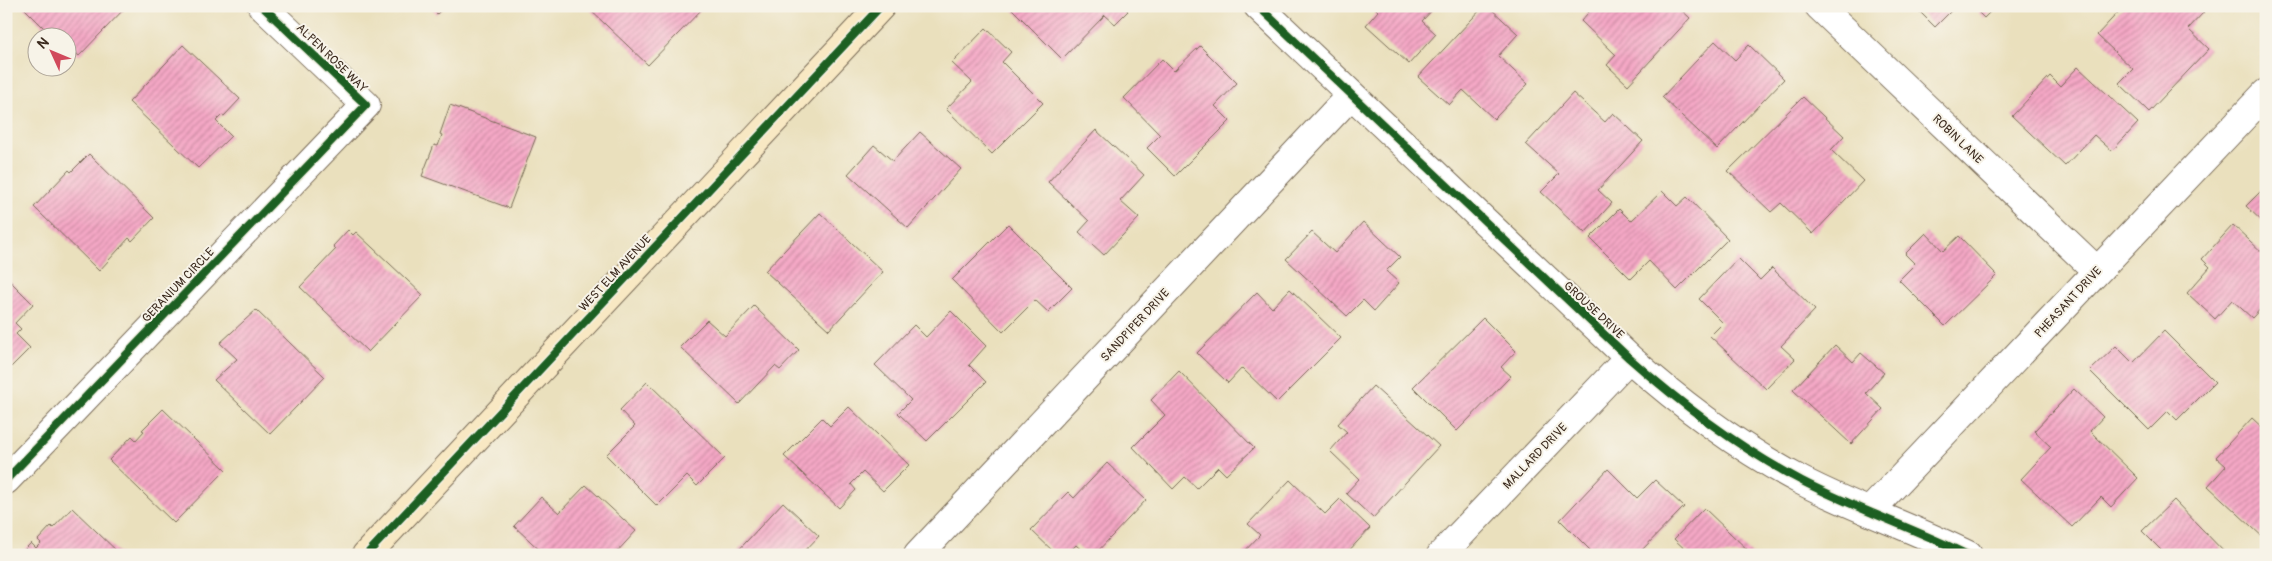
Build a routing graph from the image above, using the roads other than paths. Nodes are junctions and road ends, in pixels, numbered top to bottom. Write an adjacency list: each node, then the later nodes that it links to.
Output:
1 (262, 6): 7 (street, ALPEN ROSE WAY)
2 (881, 6): 12 (street, WEST ELM AVENUE)
3 (1258, 6): 6 (street, GROUSE DRIVE)
4 (1819, 6): 8 (street, ROBIN LANE)
5 (2266, 93): 8 (street, PHEASANT DRIVE)
6 (1351, 95): 9 (street, GROUSE DRIVE); 13 (street, SANDPIPER DRIVE)
7 (366, 106): 10 (street, GERANIUM CIRCLE)
8 (2098, 271): 11 (street, PHEASANT DRIVE)
9 (1629, 358): 11 (street, GROUSE DRIVE); 14 (street, MALLARD DRIVE)
10 (6, 480)
11 (1870, 512): 15 (street, GROUSE DRIVE)
12 (366, 555)
13 (918, 555)
14 (1441, 555)
15 (1968, 555)

